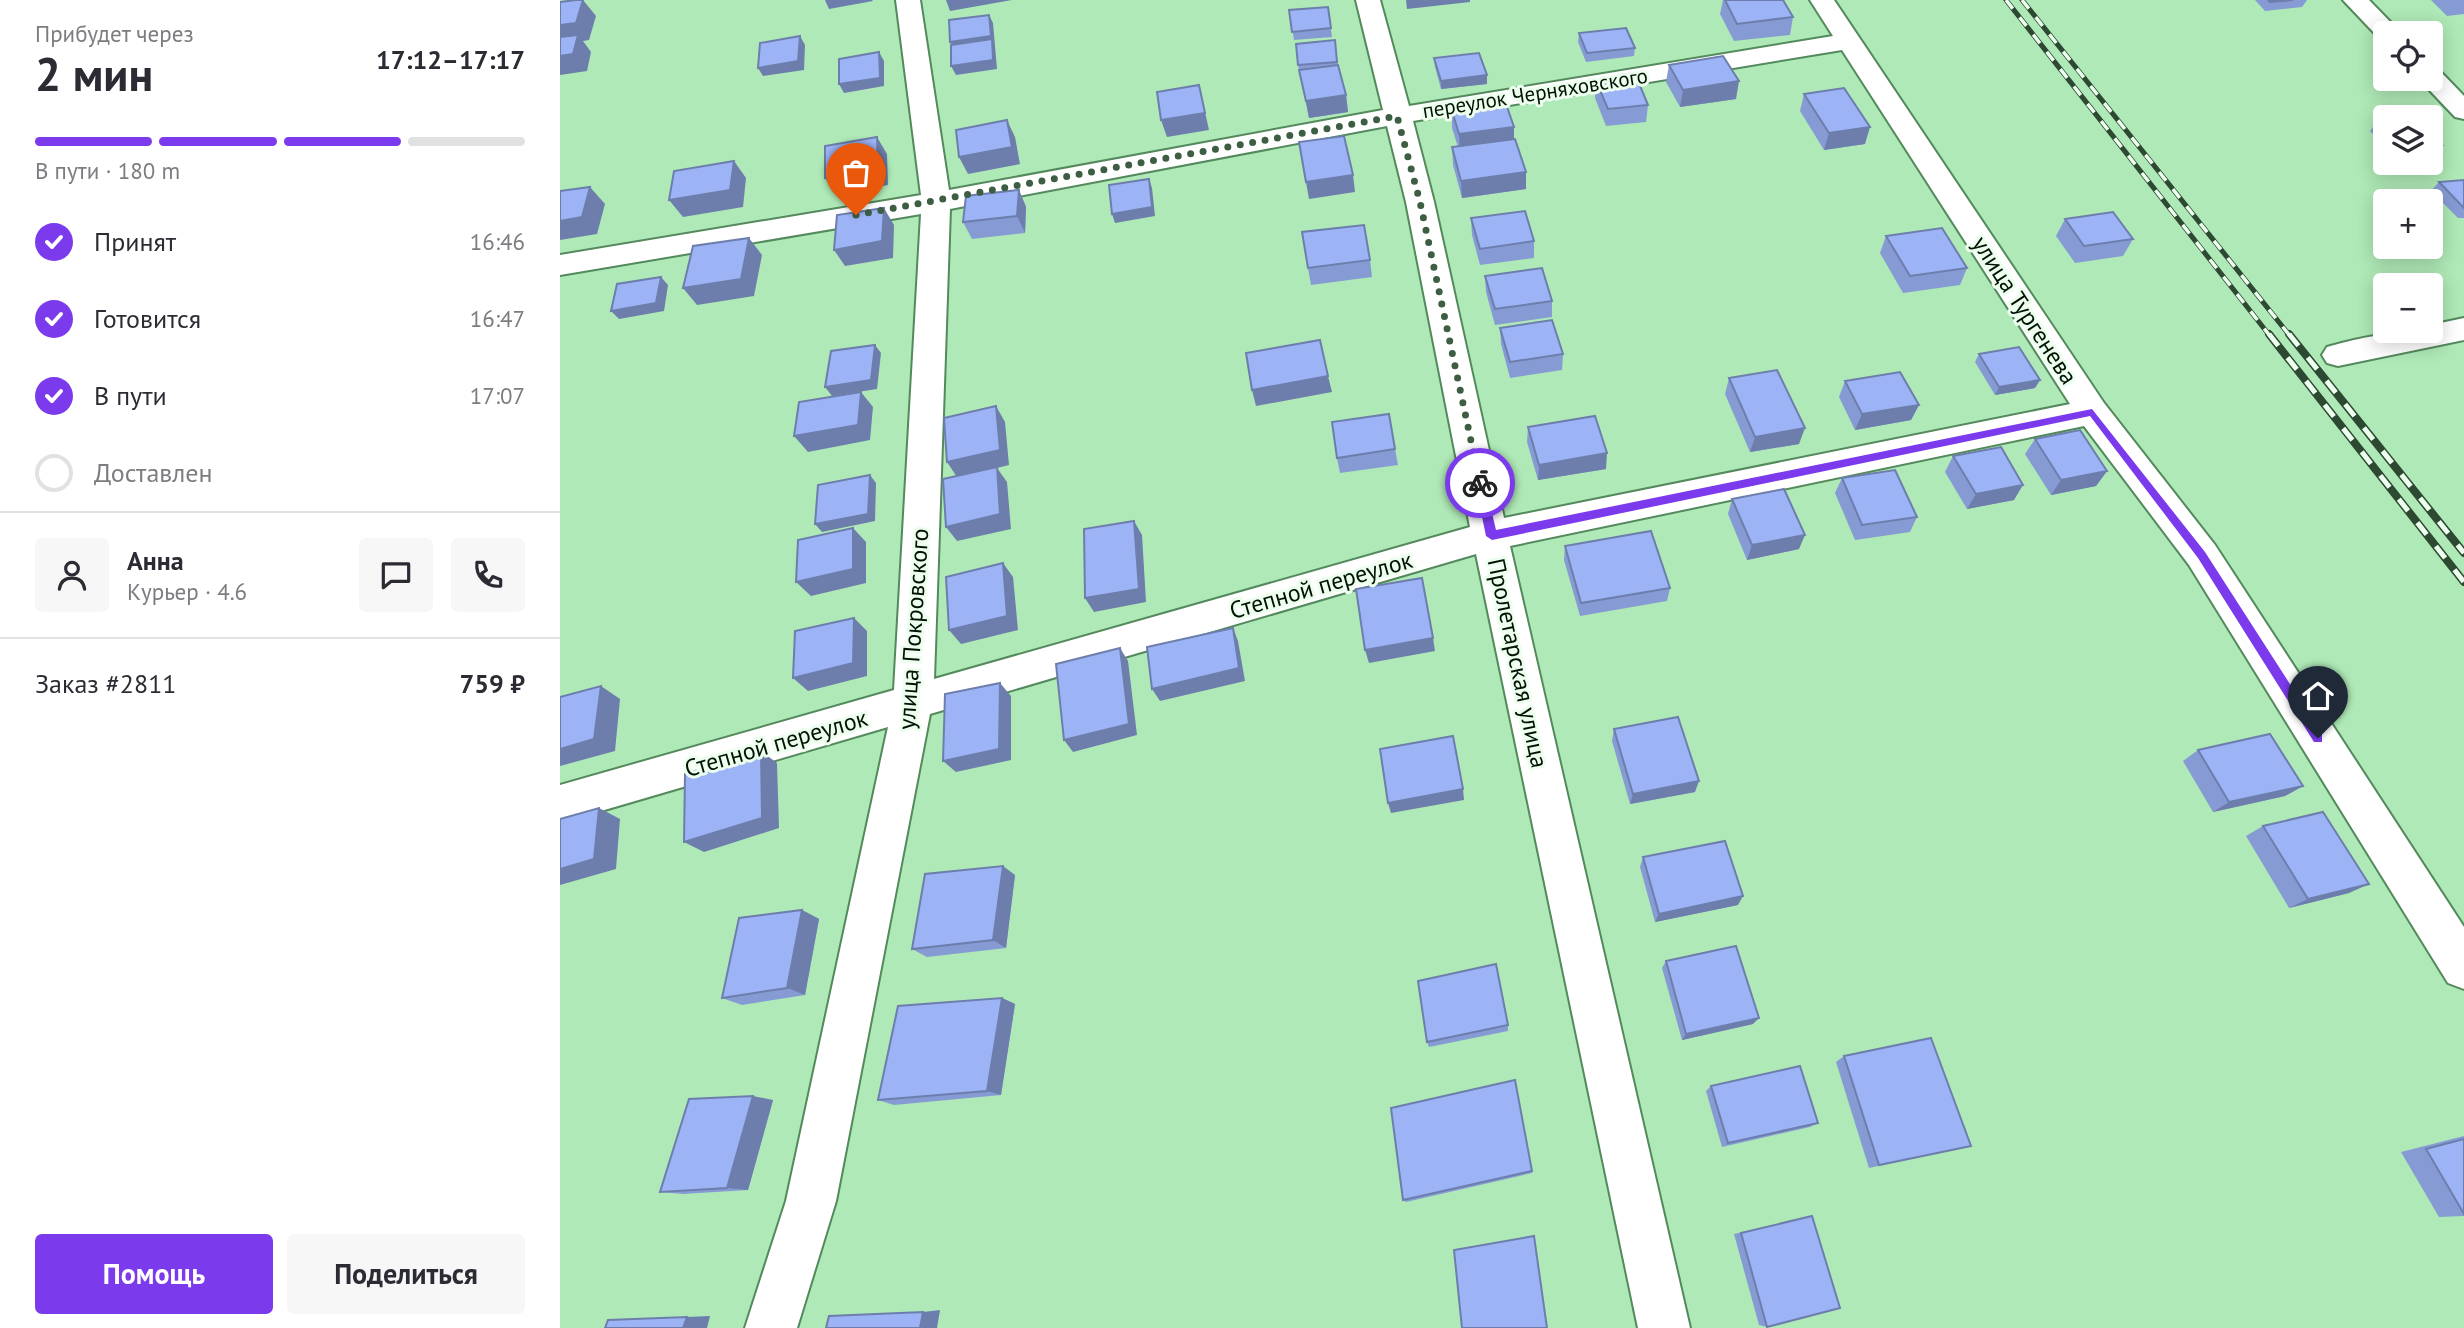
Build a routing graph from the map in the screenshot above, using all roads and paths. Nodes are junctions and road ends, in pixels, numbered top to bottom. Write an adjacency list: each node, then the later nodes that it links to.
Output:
1 (908, 0): 10 (street, улица Покровского)
2 (1368, 0): 9 (street, Пролетарская улица)
3 (1822, 0): 6 (street, улица Тургенева)
4 (2355, 0): 5 (street)
5 (2376, 21)
6 (1848, 41): 9 (street, переулок Черняховского); 14 (street, улица Тургенева)
7 (2443, 89): 8 (street)
8 (2464, 111)
9 (1397, 116): 10 (street, переулок Черняховского); 15 (street, Пролетарская улица)
10 (936, 202): 11 (street, переулок Черняховского); 16 (street, улица Покровского)
11 (560, 265)
12 (2464, 329): 13 (street)
13 (2338, 355)
14 (2092, 412): 15 (street, Степной переулок); 18 (street, улица Тургенева)
15 (1492, 536): 16 (street, Степной переулок); 20 (street, Пролетарская улица)
16 (913, 704): 17 (street, Степной переулок); 19 (street, улица Покровского)
17 (560, 804)
18 (2464, 967)
19 (771, 1328)
20 (1664, 1328)

